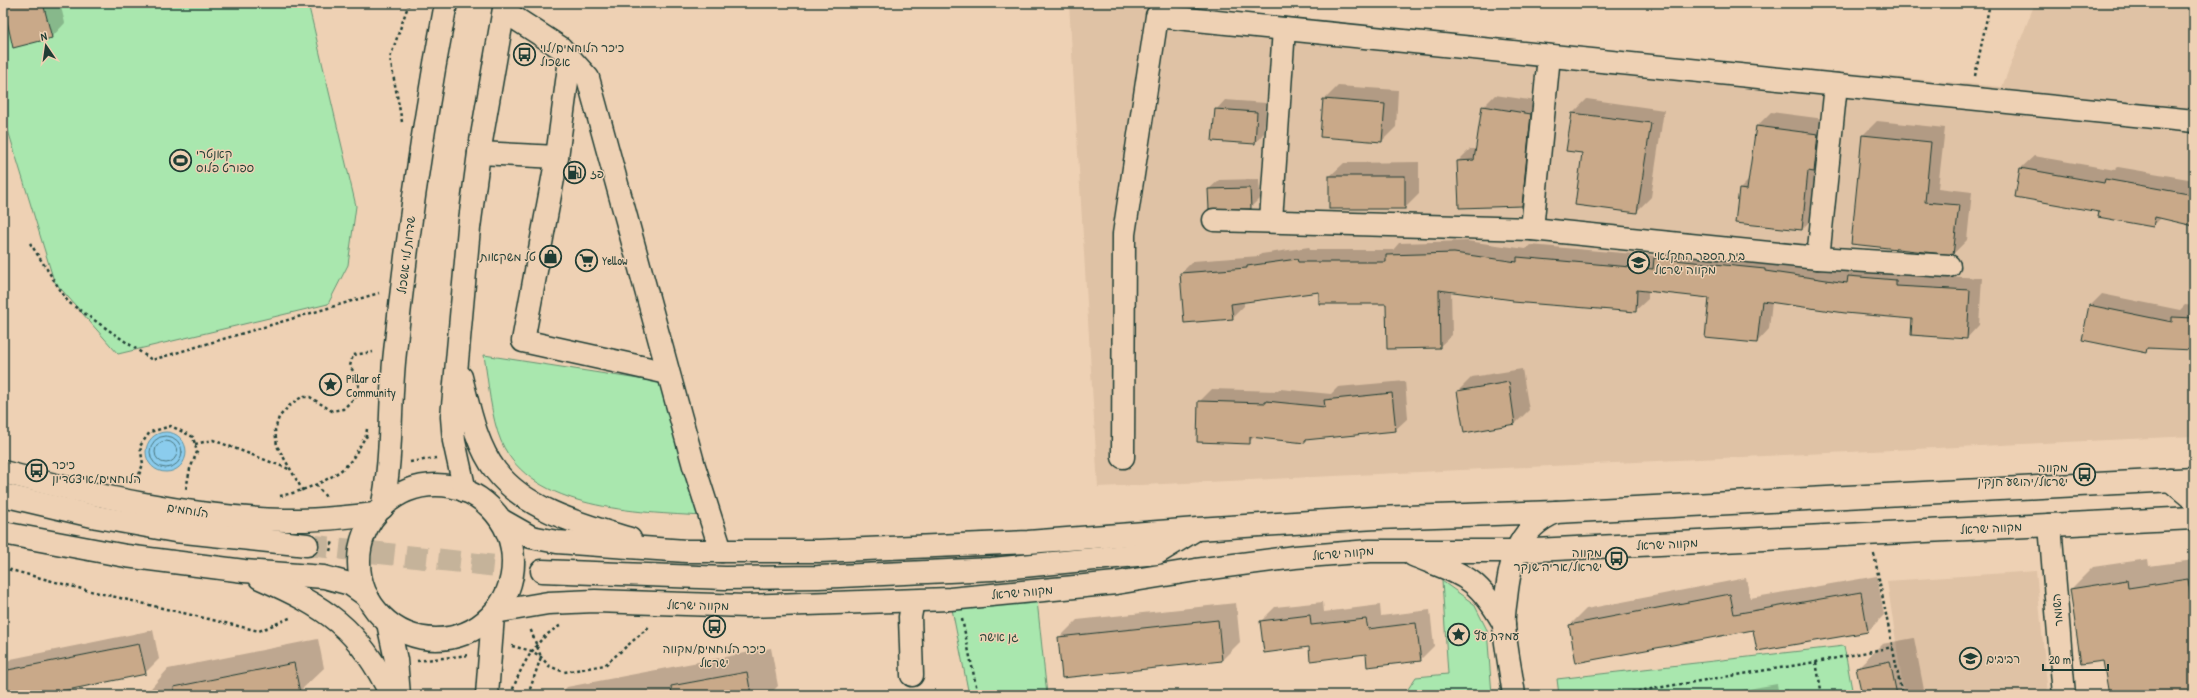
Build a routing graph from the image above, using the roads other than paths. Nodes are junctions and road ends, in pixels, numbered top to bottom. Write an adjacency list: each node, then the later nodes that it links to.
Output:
1 (446, 3): 24 (main road, שדרות לוי אשכול)
2 (505, 7): 5 (main road); 8 (main road)
3 (1284, 29): 4 (main road); 11 (main road); 17 (main road)
4 (1549, 56): 6 (main road); 12 (main road)
5 (570, 59): 9 (main road); 16 (main road)
6 (1836, 85): 7 (main road); 13 (main road)
7 (2194, 121)
8 (479, 154): 9 (main road); 15 (main road)
9 (557, 157): 16 (main road)
10 (1214, 220): 11 (main road)
11 (1271, 220): 12 (main road)
12 (1532, 229): 13 (main road)
13 (1818, 258): 14 (main road)
14 (1949, 266)
15 (457, 362): 21 (main road); 33 (main road)
16 (668, 373): 34 (main road)
17 (1123, 457)
18 (3, 472): 24 (main road, הלוחמים)
19 (2194, 479): 20 (main road)
20 (2170, 480): 23 (main road); 25 (main road)
21 (465, 492): 24 (main road); 27 (main road)
22 (3, 495): 31 (main road)
23 (2194, 500)
24 (379, 511): 40 (main road)
25 (1556, 512): 29 (main road); 35 (main road)
26 (2194, 518): 28 (main road, מקווה ישראל)
27 (501, 520): 33 (main road); 42 (main road)
28 (2050, 525): 35 (main road, מקווה ישראל); 46 (main road, השומר)
29 (1197, 529): 34 (main road); 36 (main road)
30 (3, 533): 38 (main road)
31 (307, 545)
32 (1398, 550): 35 (main road, מקווה ישראל); 37 (main road, מקווה ישראל); 44 (main road)
33 (686, 551): 34 (main road)
34 (721, 551)
35 (1515, 551): 44 (main road)
36 (1157, 553): 37 (main road); 39 (main road)
37 (1196, 570): 41 (main road, מקווה ישראל)
38 (244, 571): 40 (main road); 47 (main road)
39 (542, 571)
40 (367, 596): 43 (main road)
41 (913, 601): 42 (main road, מקווה ישראל); 45 (main road)
42 (494, 614): 43 (main road); 49 (main road)
43 (388, 623): 48 (main road)
44 (1504, 624): 50 (main road)
45 (912, 675)
46 (2063, 686)
47 (391, 695)
48 (399, 695)
49 (487, 695)
50 (1514, 695)

